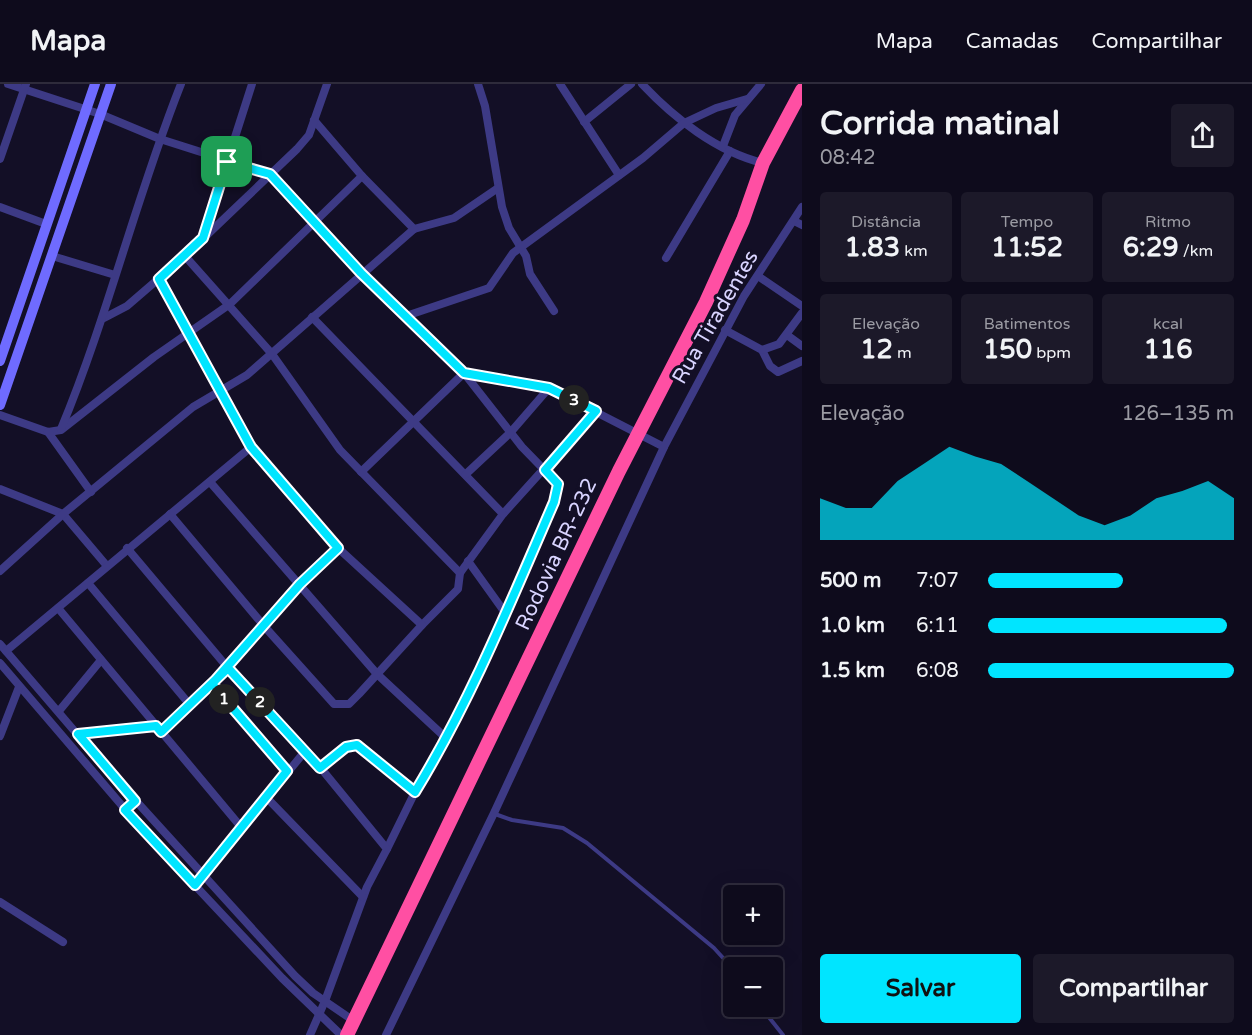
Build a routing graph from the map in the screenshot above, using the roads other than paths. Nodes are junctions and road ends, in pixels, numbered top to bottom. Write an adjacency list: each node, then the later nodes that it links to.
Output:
1 (8, 84): 12 (street)
2 (95, 84): 15 (main road)
3 (111, 84): 16 (main road)
4 (182, 84): 20 (street)
5 (252, 84): 23 (street)
6 (327, 84): 17 (street)
7 (478, 84): 28 (street)
8 (560, 84): 18 (street)
9 (631, 84): 18 (street)
10 (642, 84): 19 (street)
11 (761, 84): 14 (street)
12 (25, 87): 15 (street); 22 (street)
13 (802, 90): 24 (highway, Rodovia BR-232)
14 (747, 99): 19 (street); 21 (street)
15 (86, 110): 16 (street); 33 (main road)
16 (100, 114): 20 (street); 38 (main road)
17 (314, 120): 25 (street); 27 (street)
18 (584, 122): 26 (street)
19 (684, 123): 21 (street); 26 (street)
20 (159, 139): 23 (street); 42 (street)
21 (727, 149): 24 (street); 40 (street)
22 (0, 159)
23 (227, 162): 25 (street); 36 (street)
24 (763, 163): 71 (highway, Rodovia BR-232)
25 (270, 174): 32 (street); 36 (street)
26 (619, 175): 37 (street)
27 (362, 176): 32 (street); 35 (street)
28 (498, 188): 35 (street); 37 (street)
29 (0, 207): 33 (street)
30 (802, 207): 31 (street, Rua Tiradentes)
31 (794, 220): 34 (street); 43 (street, Rua Tiradentes)
32 (314, 222): 41 (street); 45 (street)
33 (46, 224): 57 (main road)
34 (802, 225)
35 (414, 229): 41 (street)
36 (203, 238): 39 (street)
37 (522, 247): 47 (street); 49 (street)
38 (52, 256): 42 (street); 59 (main road)
39 (186, 256): 44 (street); 45 (street)
40 (666, 258)
41 (361, 273): 49 (street); 50 (street)
42 (115, 275): 51 (street)
43 (758, 276): 46 (street); 52 (street, Rua Tiradentes)
44 (159, 279): 51 (street); 53 (street)
45 (230, 304): 53 (street); 58 (street)
46 (802, 306)
47 (554, 311)
48 (802, 313): 54 (street)
49 (406, 316): 61 (street)
50 (312, 317): 58 (street); 67 (street)
51 (104, 318): 68 (street)
52 (725, 330): 56 (street); 73 (street, Rua Tiradentes)
53 (190, 332): 63 (street); 68 (street)
54 (787, 335): 55 (street); 56 (street)
55 (802, 346)
56 (762, 350): 60 (street)
57 (1, 353): 59 (street)
58 (272, 354): 63 (street); 75 (street)
59 (18, 356): 64 (main road)
60 (802, 361)
61 (464, 373): 62 (street); 67 (street); 70 (street)
62 (549, 388): 65 (street); 70 (street)
63 (218, 390): 72 (street); 79 (street)
64 (0, 405)
65 (596, 411): 71 (street); 74 (street)
66 (0, 415): 69 (street)
67 (415, 422): 75 (street); 76 (street)
68 (61, 430): 69 (street)
69 (48, 432): 79 (street)
70 (511, 432): 74 (street); 76 (street)
71 (638, 433): 73 (street); 128 (highway, Rodovia BR-232)
72 (251, 447): 77 (street); 84 (street)
73 (664, 447): 116 (street, Rua Tiradentes)
74 (545, 470): 82 (street); 92 (street)
75 (361, 472): 88 (street)
76 (466, 474): 82 (street)
77 (210, 482): 81 (street); 90 (street)
78 (0, 489): 80 (street)
79 (91, 492): 80 (street)
80 (63, 514): 86 (street); 87 (street)
81 (170, 514): 83 (street); 94 (street)
82 (503, 514): 85 (street)
83 (127, 548): 86 (street); 99 (street)
84 (338, 548): 90 (street); 93 (street)
85 (468, 561): 88 (street); 92 (street)
86 (107, 566): 89 (street)
87 (0, 571)
88 (460, 573): 93 (street)
89 (88, 583): 91 (street); 103 (street)
90 (300, 584): 94 (street); 100 (street)
91 (58, 608): 96 (street); 97 (street)
92 (506, 614): 108 (street)
93 (422, 625): 100 (street)
94 (264, 626): 99 (street); 100 (street)
95 (0, 644): 96 (street)
96 (6, 651): 104 (street)
97 (101, 660): 104 (street); 105 (street)
98 (0, 663): 102 (street)
99 (228, 668): 101 (street); 109 (street)
100 (377, 674): 108 (street)
101 (212, 684): 103 (street); 111 (street)
102 (19, 687): 107 (street); 115 (street)
103 (190, 705): 105 (street)
104 (59, 711): 106 (street)
105 (158, 729): 106 (street); 117 (street)
106 (78, 734): 114 (street)
107 (0, 736)
108 (447, 739): 112 (street)
109 (306, 750): 110 (street); 111 (street)
110 (320, 768): 112 (street); 118 (street)
111 (287, 771): 113 (street)
112 (415, 792): 118 (street)
113 (266, 797): 117 (street); 121 (street)
114 (135, 801): 115 (street); 119 (street)
115 (125, 810): 120 (street)
116 (494, 813): 124 (lane); 132 (street, Rua Tiradentes)
117 (241, 827): 119 (street)
118 (387, 849): 121 (street)
119 (205, 874): 120 (street); 125 (street)
120 (195, 885): 126 (street)
121 (363, 897): 125 (street)
122 (0, 902): 123 (street)
123 (63, 942)
124 (723, 958)
125 (325, 1001): 126 (street); 128 (street)
126 (320, 1014): 129 (street); 130 (street)
127 (769, 1017): 133 (lane)
128 (354, 1021): 131 (highway, Rodovia BR-232)
129 (310, 1035)
130 (340, 1035)
131 (347, 1035)
132 (386, 1035)
133 (783, 1035)

